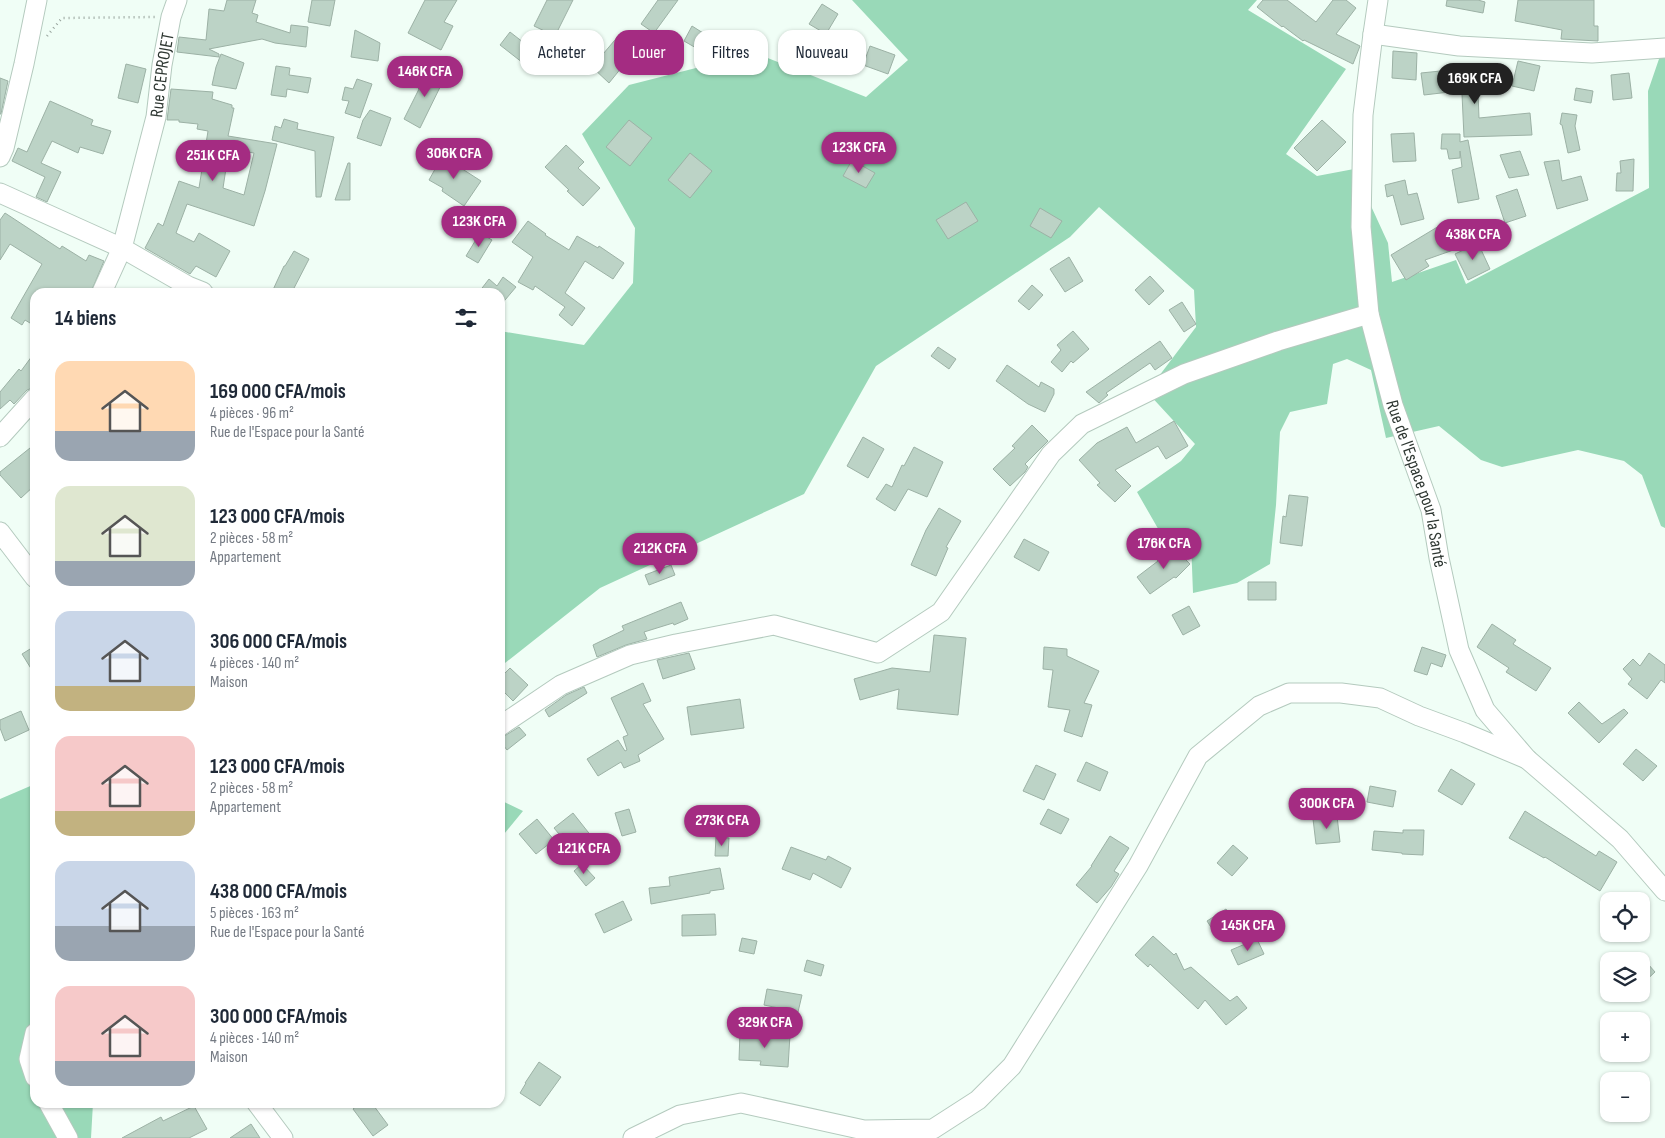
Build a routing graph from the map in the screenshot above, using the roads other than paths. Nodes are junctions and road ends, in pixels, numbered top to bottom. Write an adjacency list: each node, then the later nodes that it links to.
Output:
1 (37, 0): 6 (street)
2 (1378, 0): 4 (street, Rue de l'Espace pour la Santé)
3 (174, 8): 8 (street, Rue CEPROJET)
4 (1372, 34): 5 (street); 11 (street, Rue de l'Espace pour la Santé)
5 (1665, 48)
6 (0, 157)
7 (0, 193): 8 (street)
8 (122, 248): 9 (street, Rue CEPROJET); 10 (street)
9 (104, 288)
10 (193, 288)
11 (1369, 314): 16 (street); 17 (street, Rue de l'Espace pour la Santé)
12 (30, 404): 13 (street)
13 (0, 437)
14 (0, 532): 15 (street)
15 (30, 571)
16 (505, 723)
17 (1527, 759): 18 (street, Rue de l'Espace pour la Santé); 23 (street)
18 (1665, 891)
19 (51, 1108): 21 (street)
20 (260, 1108): 22 (street)
21 (68, 1138)
22 (283, 1138)
23 (633, 1138)

